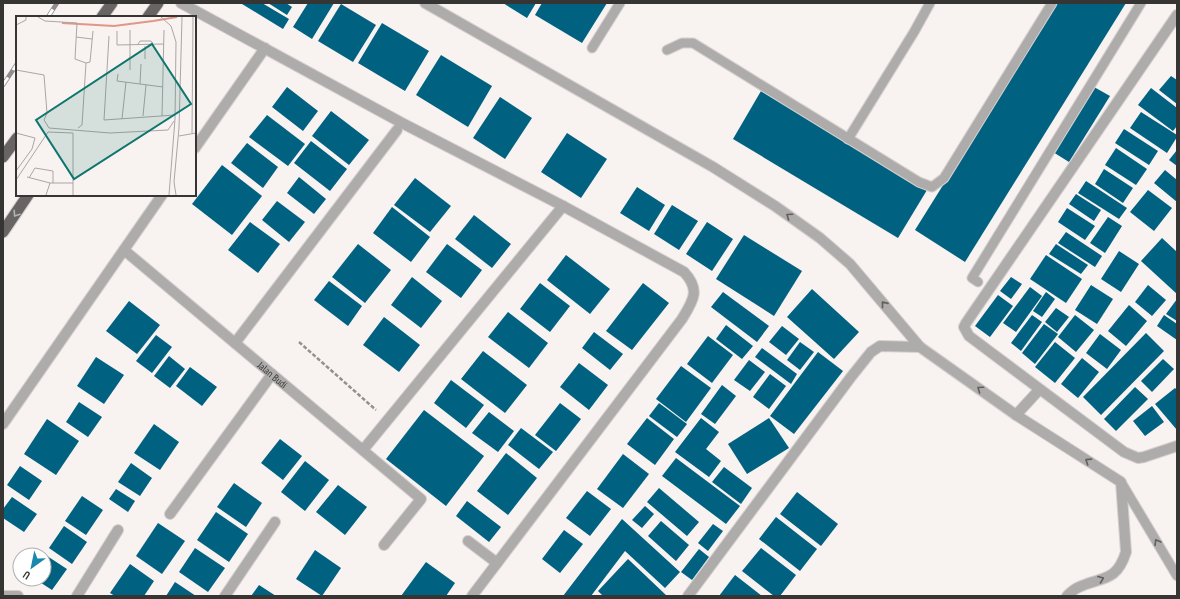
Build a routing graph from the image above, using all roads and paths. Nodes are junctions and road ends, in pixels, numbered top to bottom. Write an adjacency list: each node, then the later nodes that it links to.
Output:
1 (112, 3): 9 (highway)
2 (158, 3): 10 (highway)
3 (181, 3): 12 (street)
4 (425, 3): 28 (street, one-way to 4)
5 (620, 3): 13 (lane)
6 (930, 3): 17 (lane)
7 (1052, 3): 17 (lane)
8 (1141, 3): 25 (lane)
9 (103, 16)
10 (149, 16)
11 (1177, 16): 30 (street)
12 (265, 48): 18 (street); 22 (street)
13 (592, 48)
14 (667, 50): 17 (lane)
15 (397, 130): 27 (street)
16 (16, 139): 19 (highway)
17 (848, 139)
18 (196, 147)
19 (3, 157)
20 (27, 196): 23 (highway, one-way to 23)
21 (161, 196): 24 (street)
22 (563, 206): 32 (street); 42 (street)
23 (3, 232)
24 (124, 250): 27 (street, Jalan Budi); 33 (street)
25 (978, 282)
26 (299, 342): 32 (path)
27 (236, 343): 29 (street, Jalan Budi)
28 (920, 348): 31 (street, one-way to 28); 49 (street)
29 (272, 374): 35 (street, Jalan Budi); 37 (street)
30 (1039, 390): 31 (street); 34 (street)
31 (1016, 415): 36 (street, one-way to 31)
32 (387, 420): 35 (street)
33 (3, 424)
34 (1177, 446)
35 (363, 450): 41 (street, Jalan Budi)
36 (1121, 482): 43 (lane, one-way to 36); 50 (street, one-way to 36)
37 (170, 514)
38 (275, 522): 47 (street)
39 (118, 530): 46 (street)
40 (468, 541): 42 (street)
41 (384, 545)
42 (497, 563): 48 (street)
43 (1177, 576)
44 (3, 596): 45 (street)
45 (18, 596)
46 (77, 596)
47 (225, 596)
48 (472, 596)
49 (688, 596)
50 (1066, 596)

